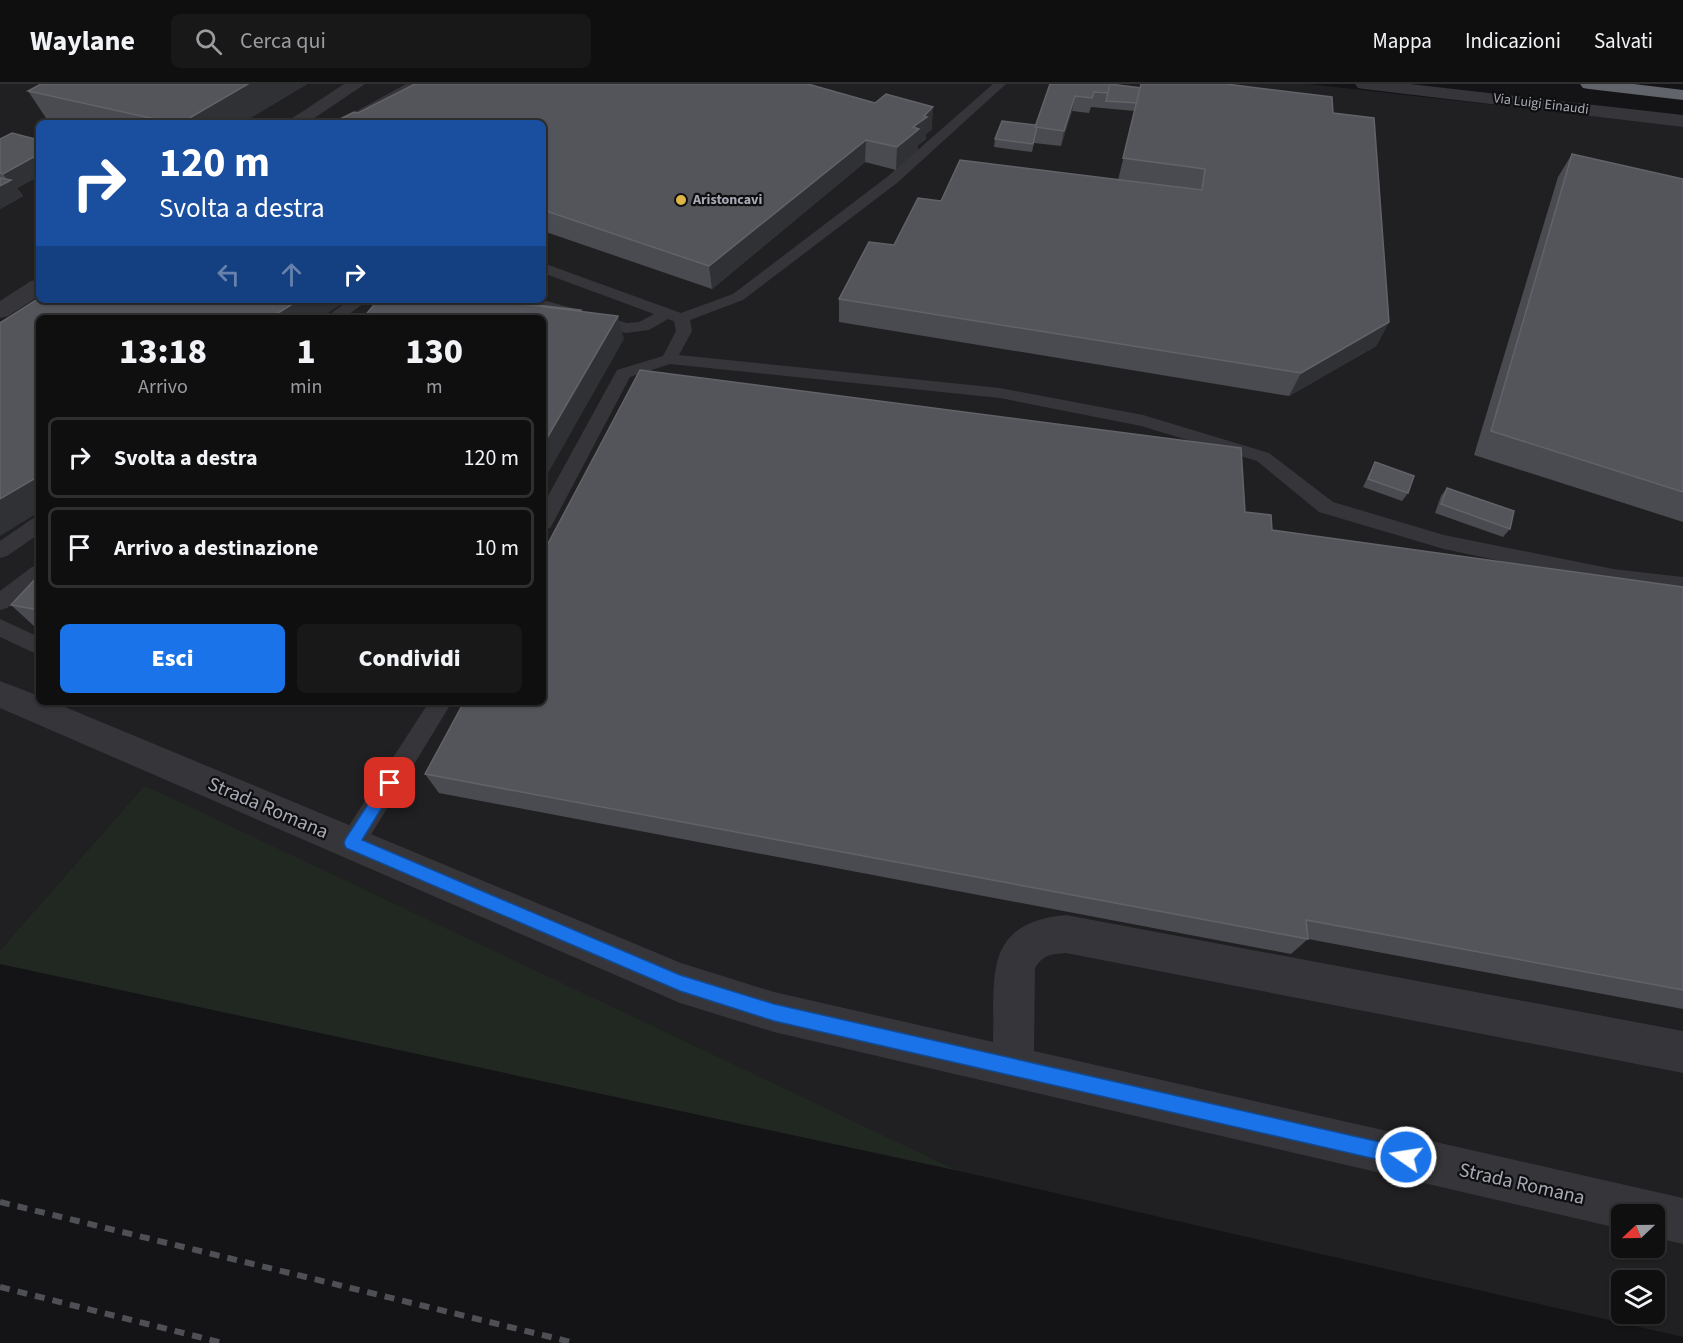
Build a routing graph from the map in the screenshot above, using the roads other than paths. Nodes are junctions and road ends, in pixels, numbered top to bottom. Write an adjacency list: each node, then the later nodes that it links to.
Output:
1 (356, 84): 7 (street)
2 (415, 84): 8 (lane)
3 (1000, 84): 16 (lane)
4 (1364, 84): 9 (street, Via Luigi Einaudi)
5 (1589, 84): 6 (highway)
6 (1683, 95)
7 (299, 120)
8 (348, 120)
9 (1683, 121)
10 (546, 269): 16 (lane)
11 (36, 288): 14 (street)
12 (356, 303): 15 (lane)
13 (538, 303): 16 (lane)
14 (0, 310)
15 (338, 315)
16 (674, 315): 17 (lane)
17 (669, 359): 18 (lane); 22 (lane)
18 (546, 517)
19 (36, 526): 20 (lane)
20 (0, 551)
21 (36, 574): 23 (lane)
22 (1683, 585)
23 (0, 602)
24 (0, 627): 25 (lane)
25 (36, 645)
26 (0, 694): 28 (street, Strada Romana)
27 (439, 705): 28 (lane)
28 (352, 843): 30 (street, Strada Romana)
29 (1683, 1052): 30 (street)
30 (1013, 1067): 31 (street, Strada Romana)
31 (1683, 1221)

